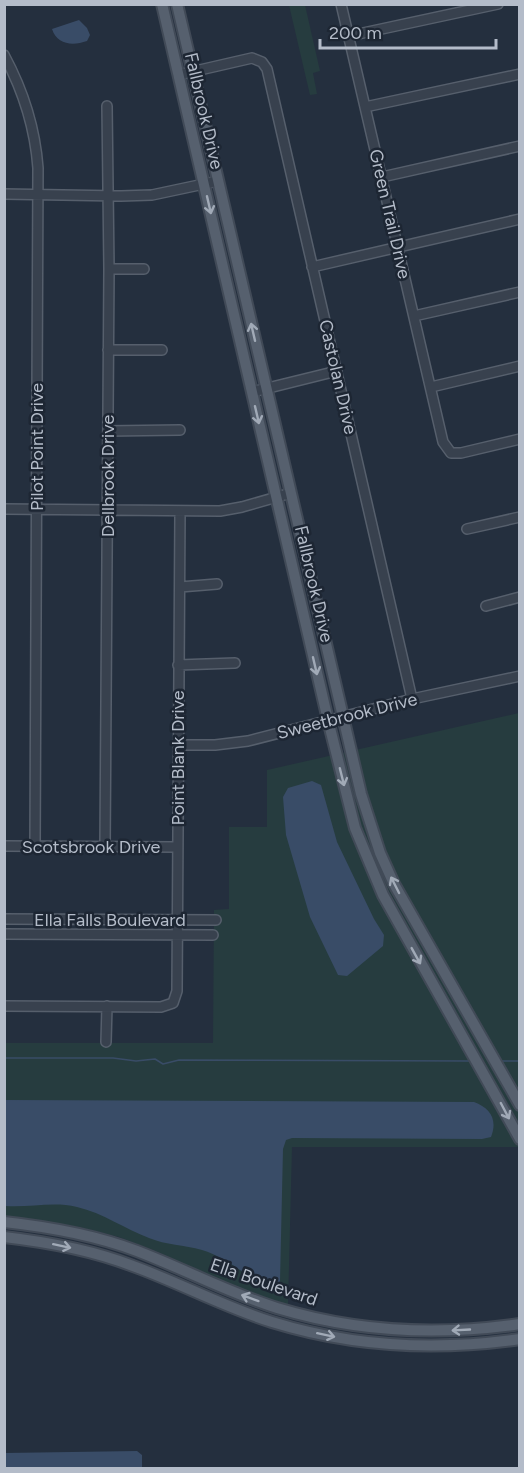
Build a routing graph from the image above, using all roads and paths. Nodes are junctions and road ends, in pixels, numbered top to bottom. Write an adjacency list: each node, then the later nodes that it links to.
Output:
1 (162, 4): 9 (main road, Fallbrook Drive)
2 (177, 4): 7 (main road, Fallbrook Drive)
3 (341, 4): 5 (street, Green Trail Drive)
4 (498, 4): 5 (street)
5 (349, 36): 11 (street, Green Trail Drive)
6 (4, 55): 17 (street, Pilot Point Drive)
7 (193, 71): 9 (street); 14 (main road, Fallbrook Drive); 21 (street, Castolan Drive)
8 (519, 74): 11 (street)
9 (178, 75): 15 (main road, Fallbrook Drive)
10 (107, 106): 18 (street, Dellbrook Drive)
11 (365, 107): 13 (street, Green Trail Drive)
12 (519, 146): 13 (street)
13 (382, 177): 20 (street, Green Trail Drive)
14 (218, 180): 15 (street); 24 (main road, Fallbrook Drive)
15 (204, 184): 18 (street); 25 (main road, Fallbrook Drive, one-way to 25)
16 (4, 194): 17 (street)
17 (38, 195): 18 (street); 41 (street, Pilot Point Drive)
18 (108, 196): 22 (street, Dellbrook Drive)
19 (519, 219): 20 (street)
20 (398, 247): 21 (street); 27 (street, Green Trail Drive)
21 (312, 267): 31 (street, Castolan Drive)
22 (109, 268): 23 (street); 28 (street, Dellbrook Drive)
23 (144, 269)
24 (242, 281): 25 (main road); 33 (main road, Fallbrook Drive, one-way to 24)
25 (227, 285): 34 (main road, Fallbrook Drive)
26 (519, 292): 27 (street)
27 (414, 316): 32 (street, Green Trail Drive)
28 (108, 350): 29 (street); 36 (street, Dellbrook Drive)
29 (162, 350)
30 (519, 366): 32 (street)
31 (337, 371): 33 (street); 55 (street, Castolan Drive)
32 (430, 387): 37 (street, Green Trail Drive)
33 (266, 388): 34 (street); 38 (main road, Fallbrook Drive)
34 (252, 392): 39 (main road, Fallbrook Drive, one-way to 39)
35 (180, 430): 36 (street)
36 (108, 431): 42 (street, Dellbrook Drive)
37 (519, 439)
38 (291, 493): 39 (street); 50 (main road, Fallbrook Drive)
39 (277, 498): 43 (street); 51 (main road, Fallbrook Drive)
40 (4, 509): 41 (street)
41 (37, 510): 42 (street); 60 (street, Pilot Point Drive)
42 (107, 511): 43 (street); 61 (street, Dellbrook Drive)
43 (180, 511): 47 (street, Point Blank Drive)
44 (519, 517): 45 (street)
45 (467, 529)
46 (217, 584): 47 (street)
47 (180, 587): 53 (street, Point Blank Drive)
48 (519, 597): 49 (street)
49 (486, 606)
50 (320, 619): 51 (main road); 56 (main road, Fallbrook Drive)
51 (306, 623): 57 (main road, Fallbrook Drive, one-way to 57)
52 (235, 663): 53 (street)
53 (178, 665): 58 (street, Point Blank Drive)
54 (517, 677): 55 (street, Sweetbrook Drive)
55 (412, 699): 56 (street, Sweetbrook Drive)
56 (342, 717): 57 (street, Sweetbrook Drive); 63 (main road, Fallbrook Drive)
57 (328, 720): 58 (street, Sweetbrook Drive); 64 (main road, Fallbrook Drive, one-way to 64)
58 (179, 745): 62 (street, Point Blank Drive)
59 (4, 846): 60 (street, Scotsbrook Drive)
60 (35, 846): 61 (street, Scotsbrook Drive)
61 (105, 847): 62 (street, Scotsbrook Drive)
62 (177, 847): 67 (street, Point Blank Drive)
63 (380, 853): 64 (main road); 76 (main road, Fallbrook Drive, one-way to 63)
64 (367, 859): 77 (main road, Fallbrook Drive, one-way to 77)
65 (4, 919): 66 (street, Ella Falls Boulevard)
66 (34, 919): 67 (street, Ella Falls Boulevard); 70 (street)
67 (177, 920): 68 (street, Ella Falls Boulevard); 72 (street, Point Blank Drive)
68 (216, 920)
69 (4, 934): 70 (street, Ella Falls Boulevard)
70 (33, 934): 72 (street, Ella Falls Boulevard)
71 (213, 935): 72 (street, Ella Falls Boulevard)
72 (178, 936): 74 (street, Point Blank Drive)
73 (4, 1006): 74 (street)
74 (107, 1006): 75 (street)
75 (106, 1042)
76 (499, 1068): 77 (main road); 78 (main road, Fallbrook Drive)
77 (487, 1079): 79 (main road, Fallbrook Drive, one-way to 79)
78 (519, 1105)
79 (519, 1139)
80 (4, 1222): 81 (main road, Ella Boulevard)
81 (20, 1224): 83 (main road); 84 (main road, Ella Boulevard, one-way to 81)
82 (4, 1237): 83 (main road, Ella Boulevard)
83 (19, 1239): 85 (main road, Ella Boulevard, one-way to 85)
84 (276, 1307): 85 (main road); 87 (main road, Ella Boulevard)
85 (271, 1322): 89 (main road, Ella Boulevard, one-way to 89)
86 (519, 1324): 87 (main road, Ella Boulevard, one-way to 87)
87 (399, 1331): 89 (main road)
88 (519, 1339): 89 (main road, Ella Boulevard)
89 (398, 1346)

